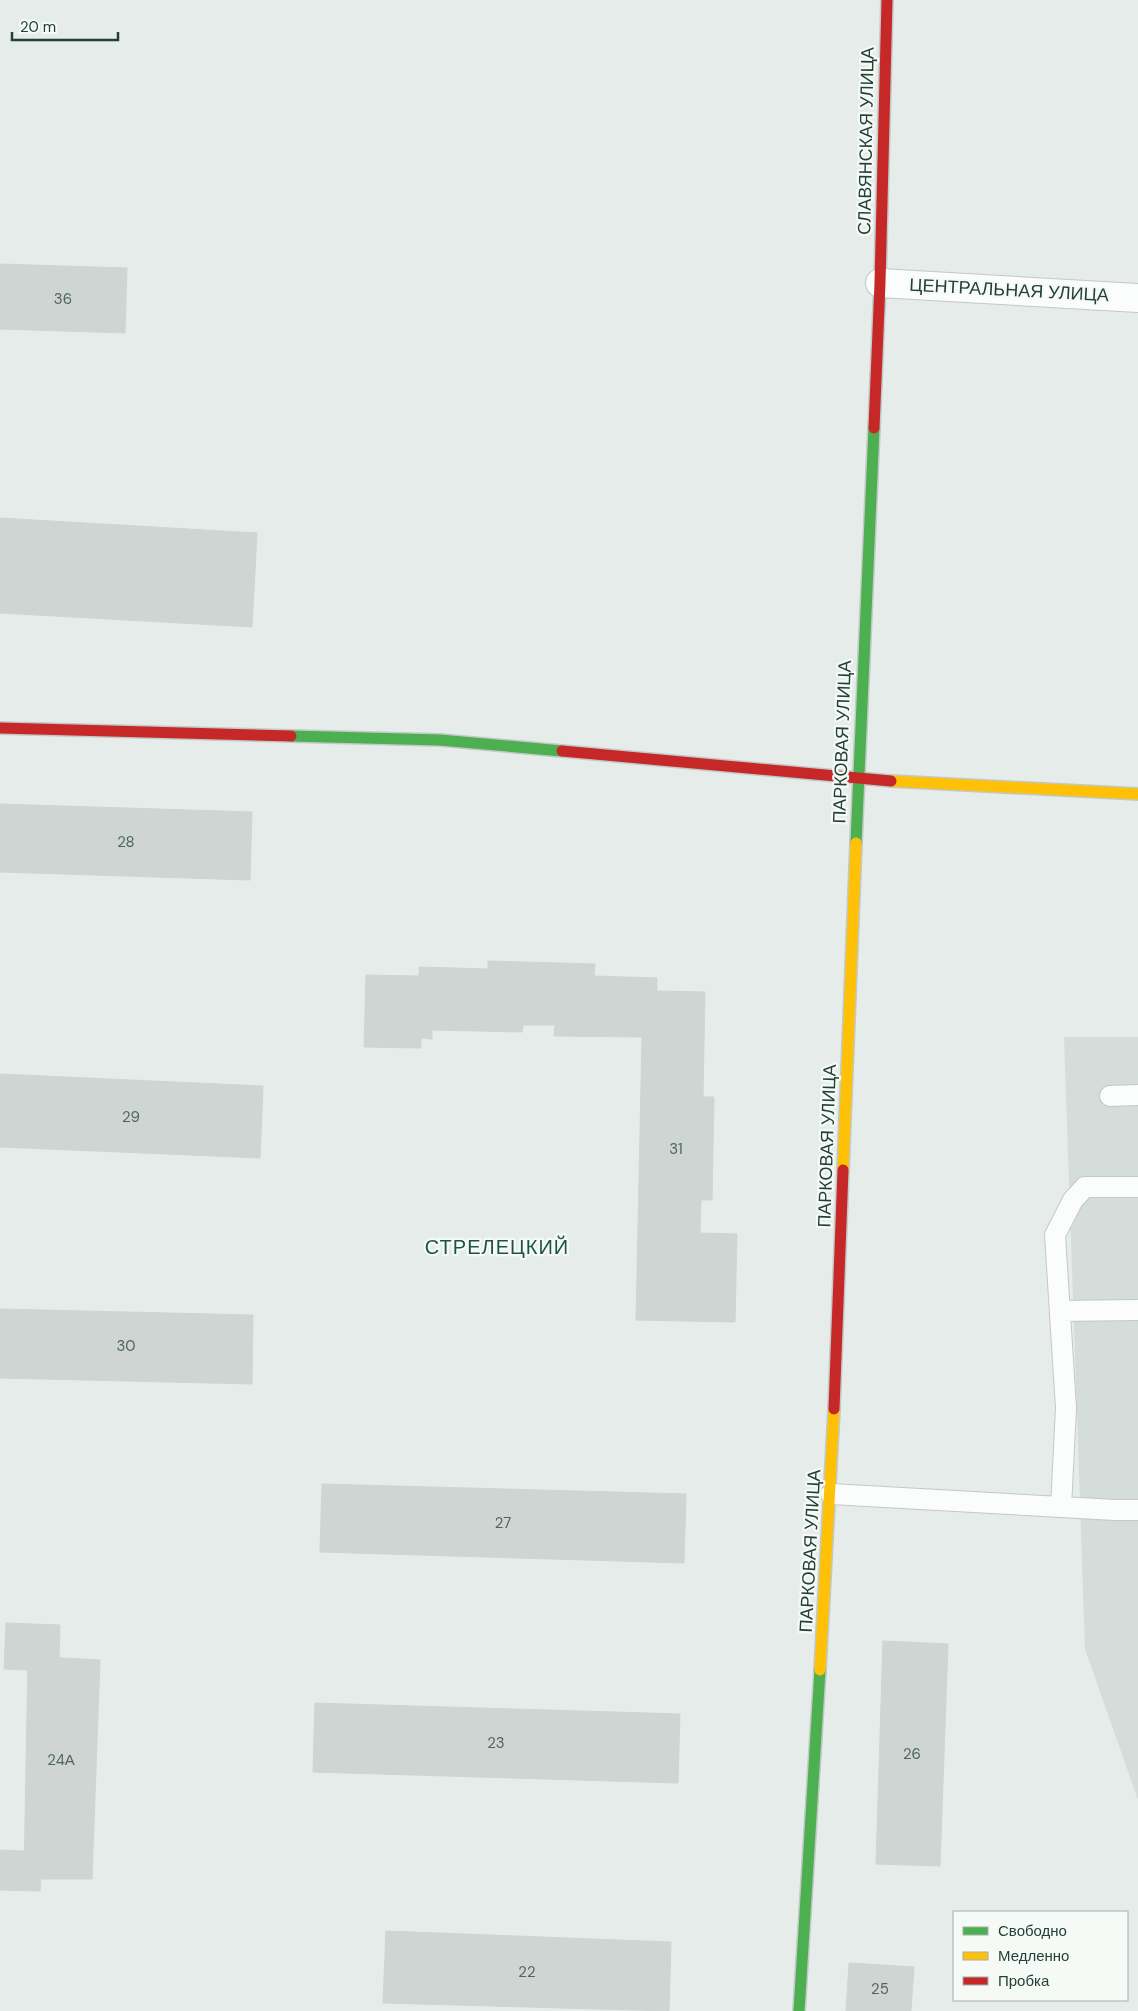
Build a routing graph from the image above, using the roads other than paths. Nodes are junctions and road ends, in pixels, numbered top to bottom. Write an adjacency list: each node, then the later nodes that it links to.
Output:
1 (887, 0): 2 (street, СЛАВЯНСКАЯ УЛИЦА)
2 (880, 282): 3 (street, ЦЕНТРАЛЬНАЯ УЛИЦА); 5 (street, ПАРКОВАЯ УЛИЦА)
3 (1138, 298)
4 (0, 728): 5 (street)
5 (858, 779): 6 (street); 12 (street, ПАРКОВАЯ УЛИЦА)
6 (1138, 794)
7 (1138, 1095): 8 (lane)
8 (1110, 1096)
9 (1138, 1186): 11 (lane)
10 (1138, 1310): 11 (lane)
11 (1060, 1311): 13 (lane)
12 (831, 1494): 13 (lane); 15 (street, ПАРКОВАЯ УЛИЦА)
13 (1061, 1507): 14 (lane)
14 (1138, 1510)
15 (799, 2011)

